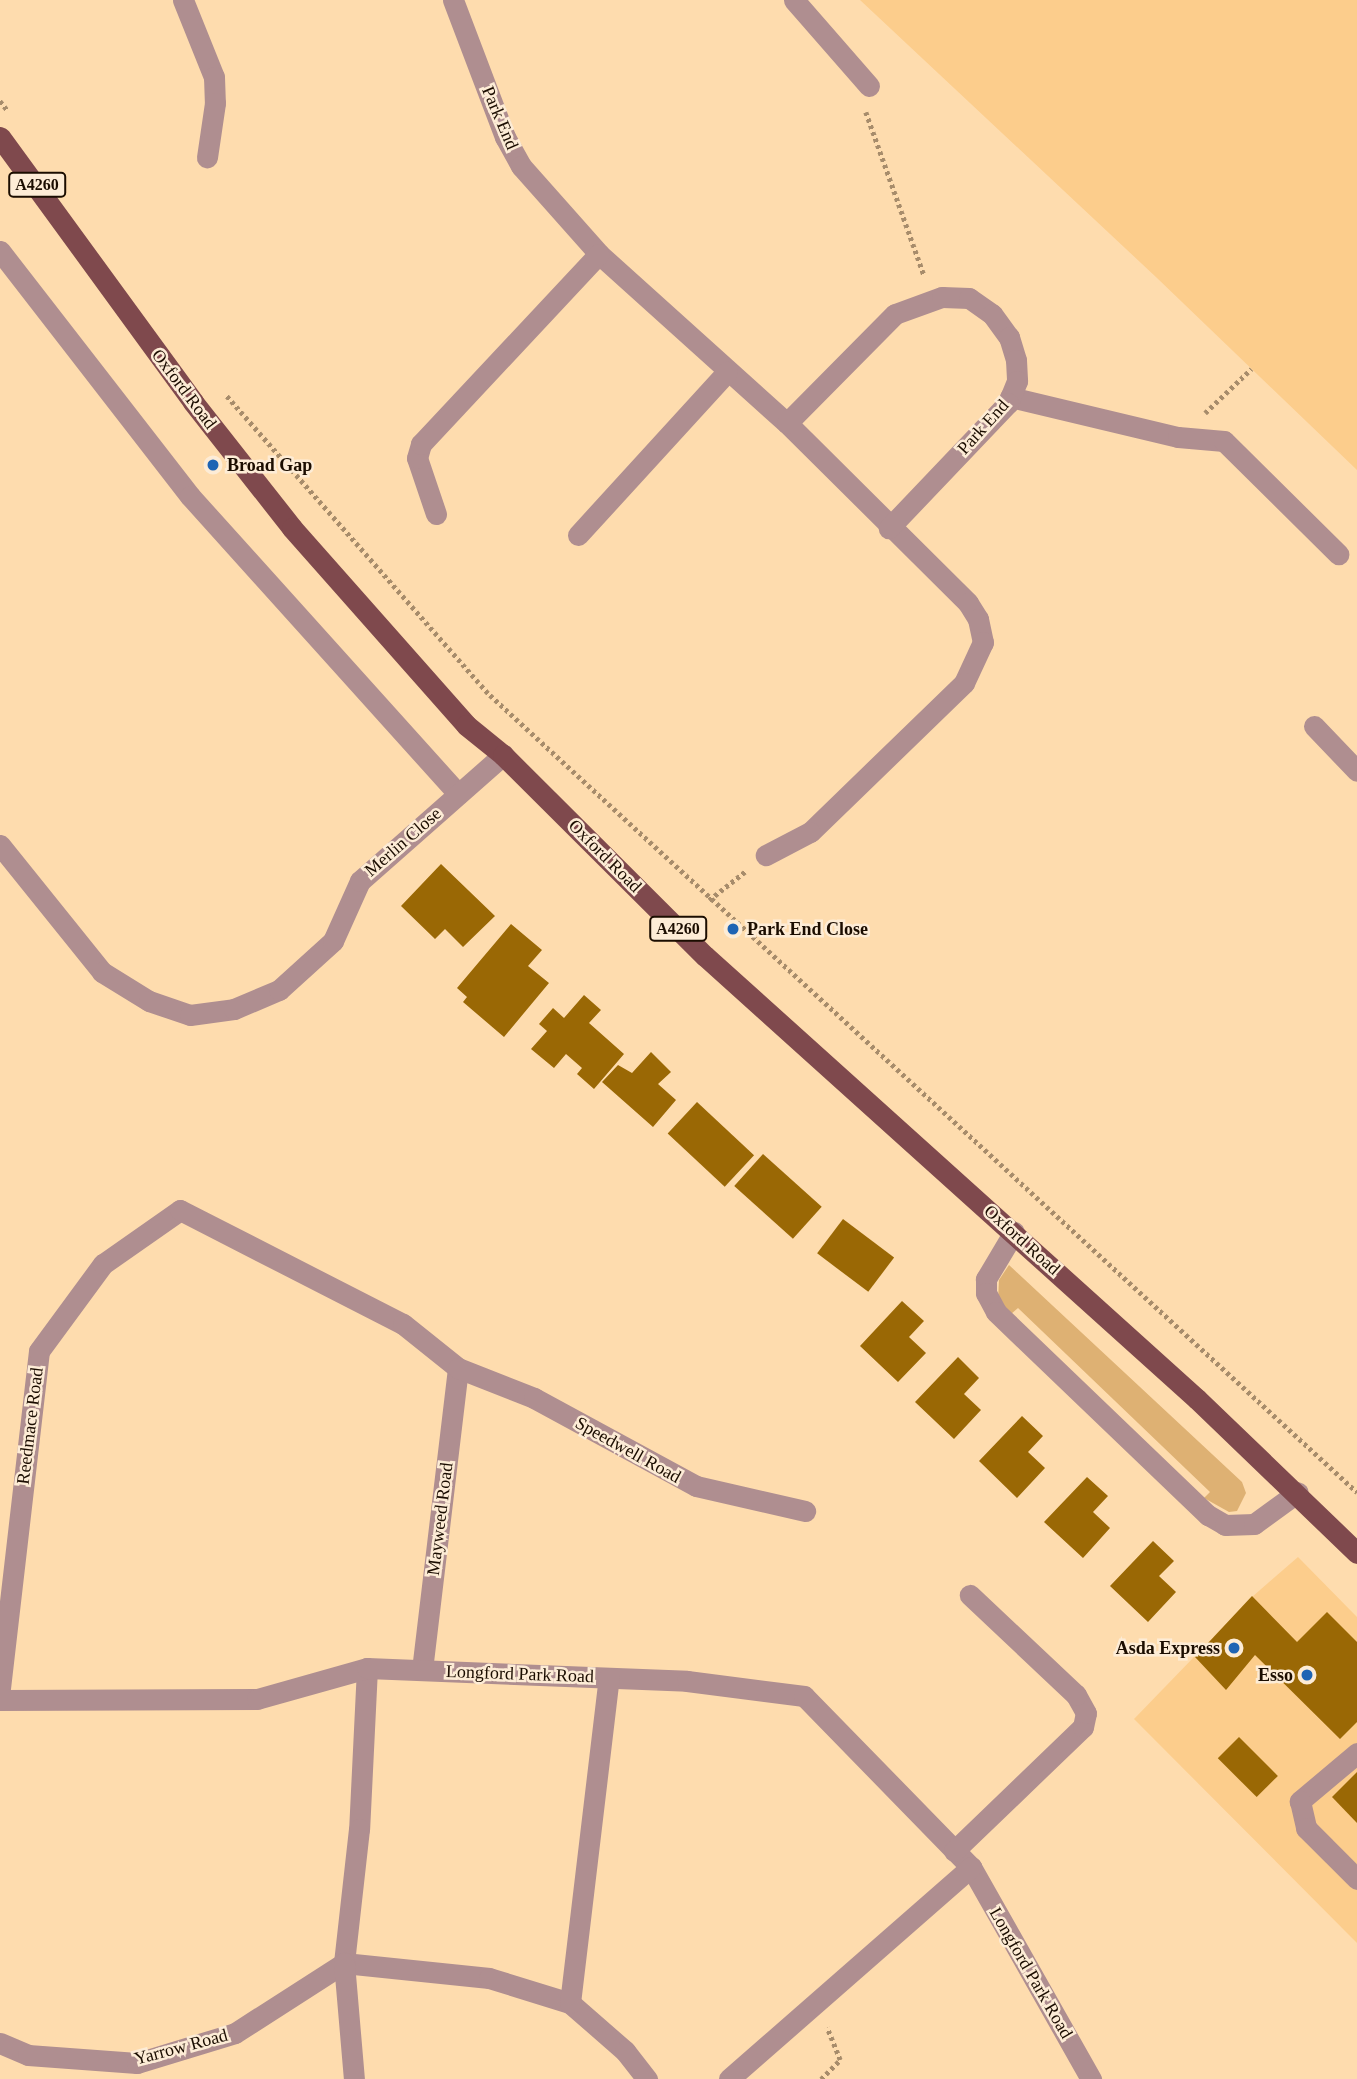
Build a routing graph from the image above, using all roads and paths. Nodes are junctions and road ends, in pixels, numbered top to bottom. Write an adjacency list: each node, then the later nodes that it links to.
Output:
1 (183, 0): 9 (street)
2 (453, 0): 11 (street, Park End)
3 (794, 0): 4 (street)
4 (850, 64): 5 (street); 12 (path)
5 (869, 86)
6 (0, 101): 7 (path)
7 (17, 123)
8 (0, 137): 24 (main road, Oxford Road / A4260)
9 (206, 157)
10 (0, 251): 26 (street)
11 (598, 254): 14 (street, Park End); 19 (street)
12 (932, 299): 16 (street, Park End); 17 (street, Park End)
13 (1251, 369): 18 (path)
14 (727, 372): 17 (street, Park End); 21 (street)
15 (221, 389): 29 (path)
16 (1010, 397): 18 (street); 20 (street, Park End)
17 (787, 423): 20 (street, Park End)
18 (1178, 437): 22 (street)
19 (436, 514)
20 (889, 528): 28 (street, Park End)
21 (578, 536)
22 (1338, 554)
23 (1314, 726): 25 (street)
24 (503, 755): 26 (street, Merlin Close); 30 (main road, Oxford Road / A4260)
25 (1357, 771)
26 (458, 794): 27 (street, Merlin Close)
27 (0, 845)
28 (766, 855): 29 (path)
29 (709, 900): 33 (path)
30 (1014, 1233): 32 (main road, Oxford Road / A4260); 32 (street)
31 (458, 1368): 34 (street, Speedwell Road); 38 (street, Mayweed Road); 40 (street, Reedmace Road)
32 (1298, 1492): 35 (main road, Oxford Road / A4260)
33 (1357, 1492)
34 (805, 1511)
35 (1357, 1553)
36 (970, 1595): 43 (street)
37 (368, 1668): 38 (street, Longford Park Road); 41 (street, Longford Park Road); 46 (street)
38 (422, 1670): 39 (street, Longford Park Road)
39 (609, 1678): 43 (street, Longford Park Road); 47 (street)
40 (0, 1688)
41 (0, 1700)
42 (1357, 1753): 45 (street)
43 (954, 1851): 44 (street, Longford Park Road)
44 (971, 1867): 51 (street); 52 (street, Longford Park Road)
45 (1357, 1879)
46 (344, 1963): 47 (street); 48 (street, Yarrow Road); 49 (street)
47 (570, 2003): 50 (street)
48 (0, 2043)
49 (354, 2079)
50 (647, 2079)
51 (729, 2079)
52 (1091, 2079)

